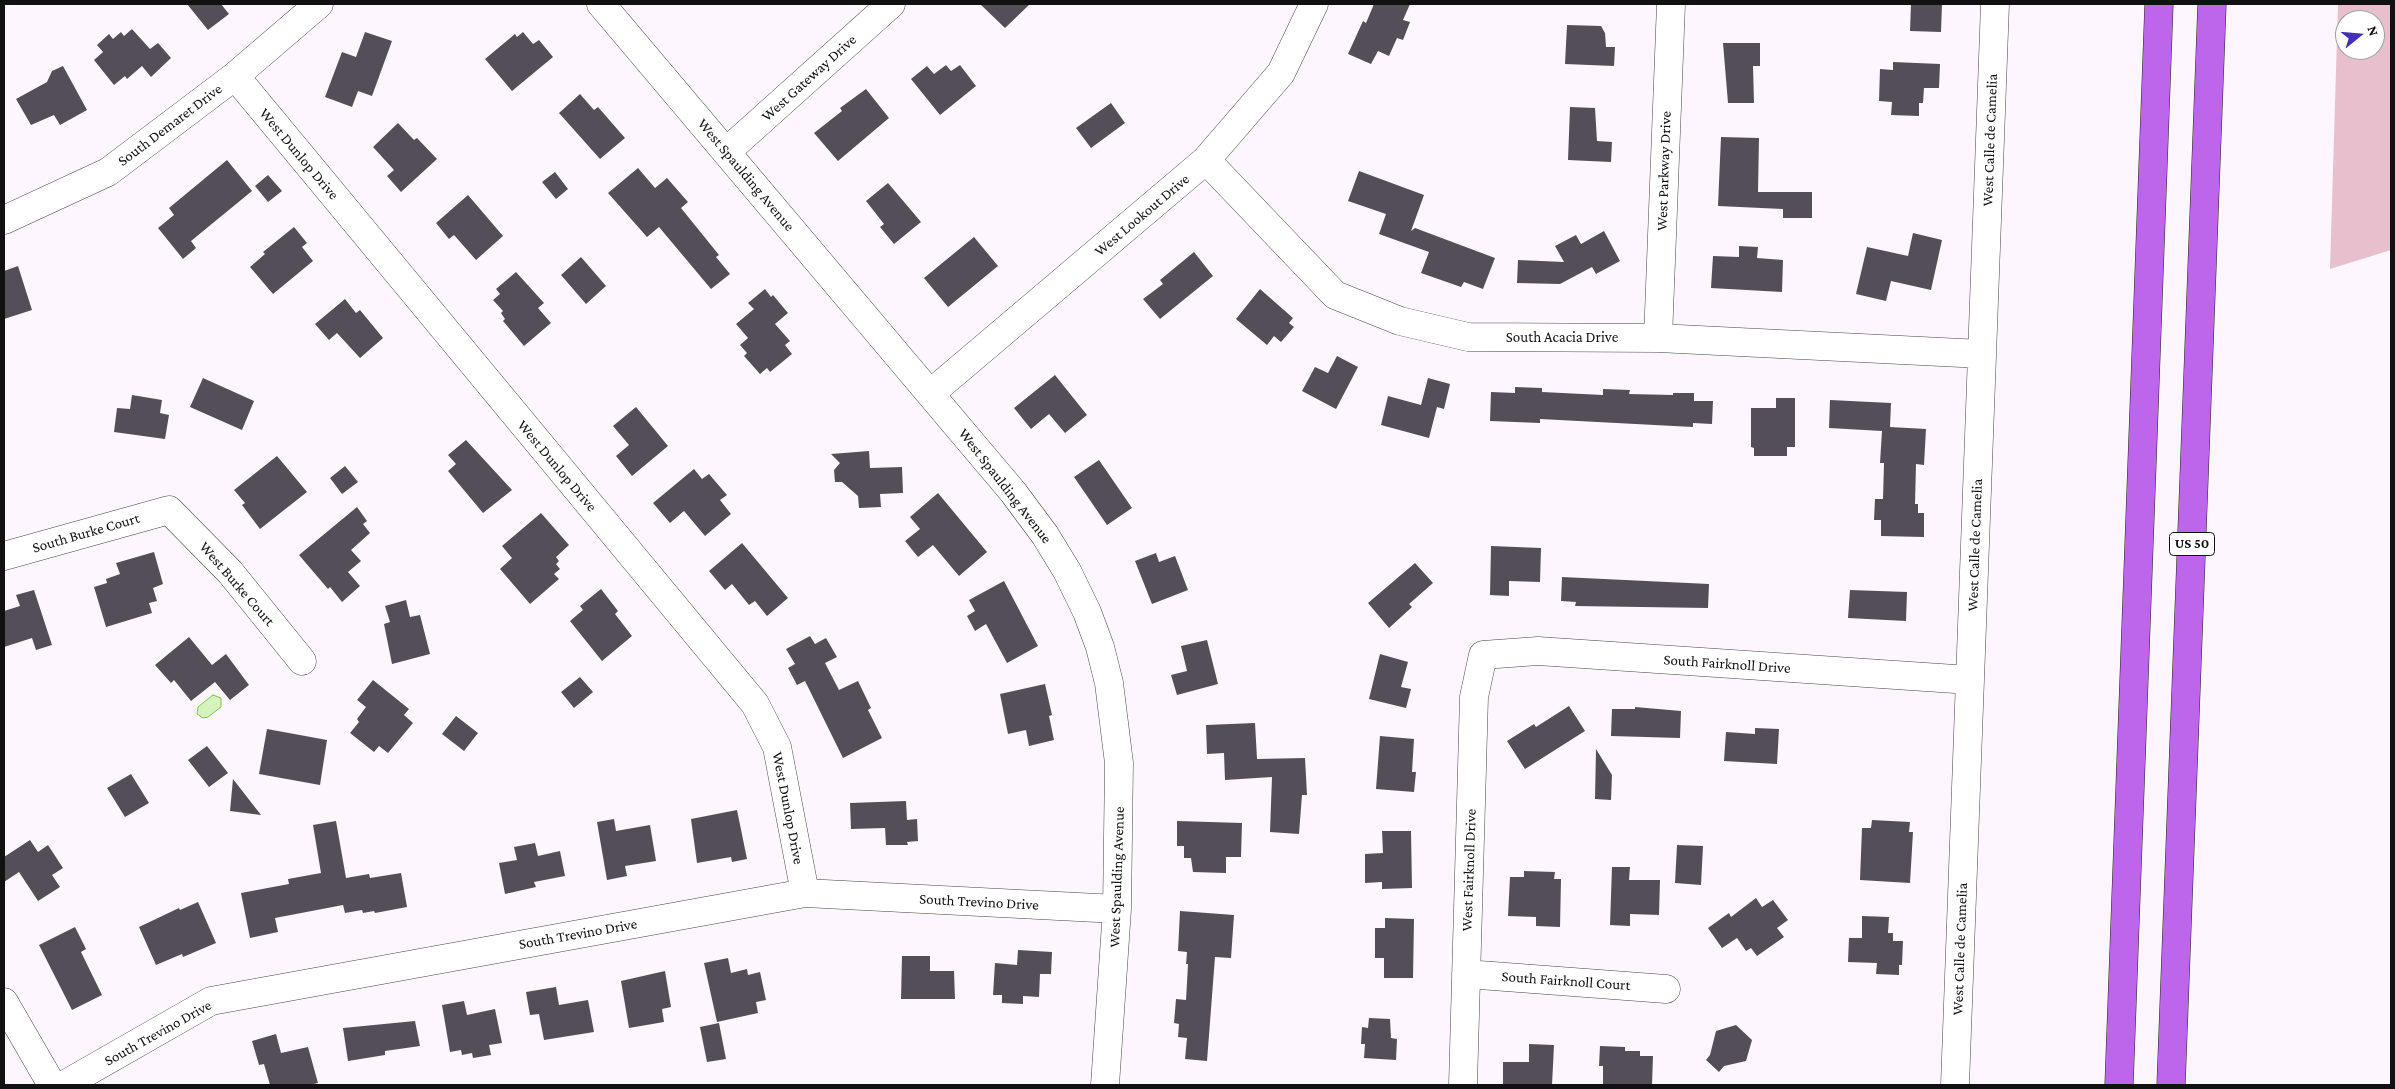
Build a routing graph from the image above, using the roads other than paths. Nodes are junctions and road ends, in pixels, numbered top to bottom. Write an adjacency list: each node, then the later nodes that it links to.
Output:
1 (319, 4): 9 (street, South Demaret Drive)
2 (601, 4): 10 (street, West Spaulding Avenue)
3 (891, 4): 10 (street, West Gateway Drive)
4 (1314, 4): 11 (street, West Lookout Drive)
5 (1671, 4): 13 (street, West Parkway Drive)
6 (1995, 4): 14 (street, West Calle de Camelia)
7 (2159, 4): 31 (highway)
8 (2212, 4): 32 (highway, US 50)
9 (234, 76): 12 (street, South Demaret Drive); 21 (street, West Dunlop Drive)
10 (726, 152): 15 (street, West Spaulding Avenue)
11 (1206, 160): 13 (street, South Acacia Drive); 15 (street, West Lookout Drive)
12 (4, 220)
13 (1658, 338): 14 (street, South Acacia Drive)
14 (1982, 354): 20 (street, West Calle de Camelia)
15 (931, 393): 22 (street, West Spaulding Avenue)
16 (169, 510): 17 (street, South Burke Court); 19 (street, West Burke Court)
17 (4, 556)
18 (1483, 655): 20 (street, South Fairknoll Drive); 23 (street, West Fairknoll Drive)
19 (302, 661)
20 (1970, 680): 30 (street, West Calle de Camelia)
21 (805, 893): 22 (street, South Trevino Drive); 27 (street, South Trevino Drive)
22 (1117, 909): 28 (street, West Spaulding Avenue)
23 (1466, 974): 24 (street, South Fairknoll Court); 29 (street, West Fairknoll Drive)
24 (1666, 989)
25 (4, 1002): 26 (street)
26 (52, 1085)
27 (64, 1085)
28 (1106, 1085)
29 (1463, 1085)
30 (1955, 1085)
31 (2119, 1085)
32 (2172, 1085)

